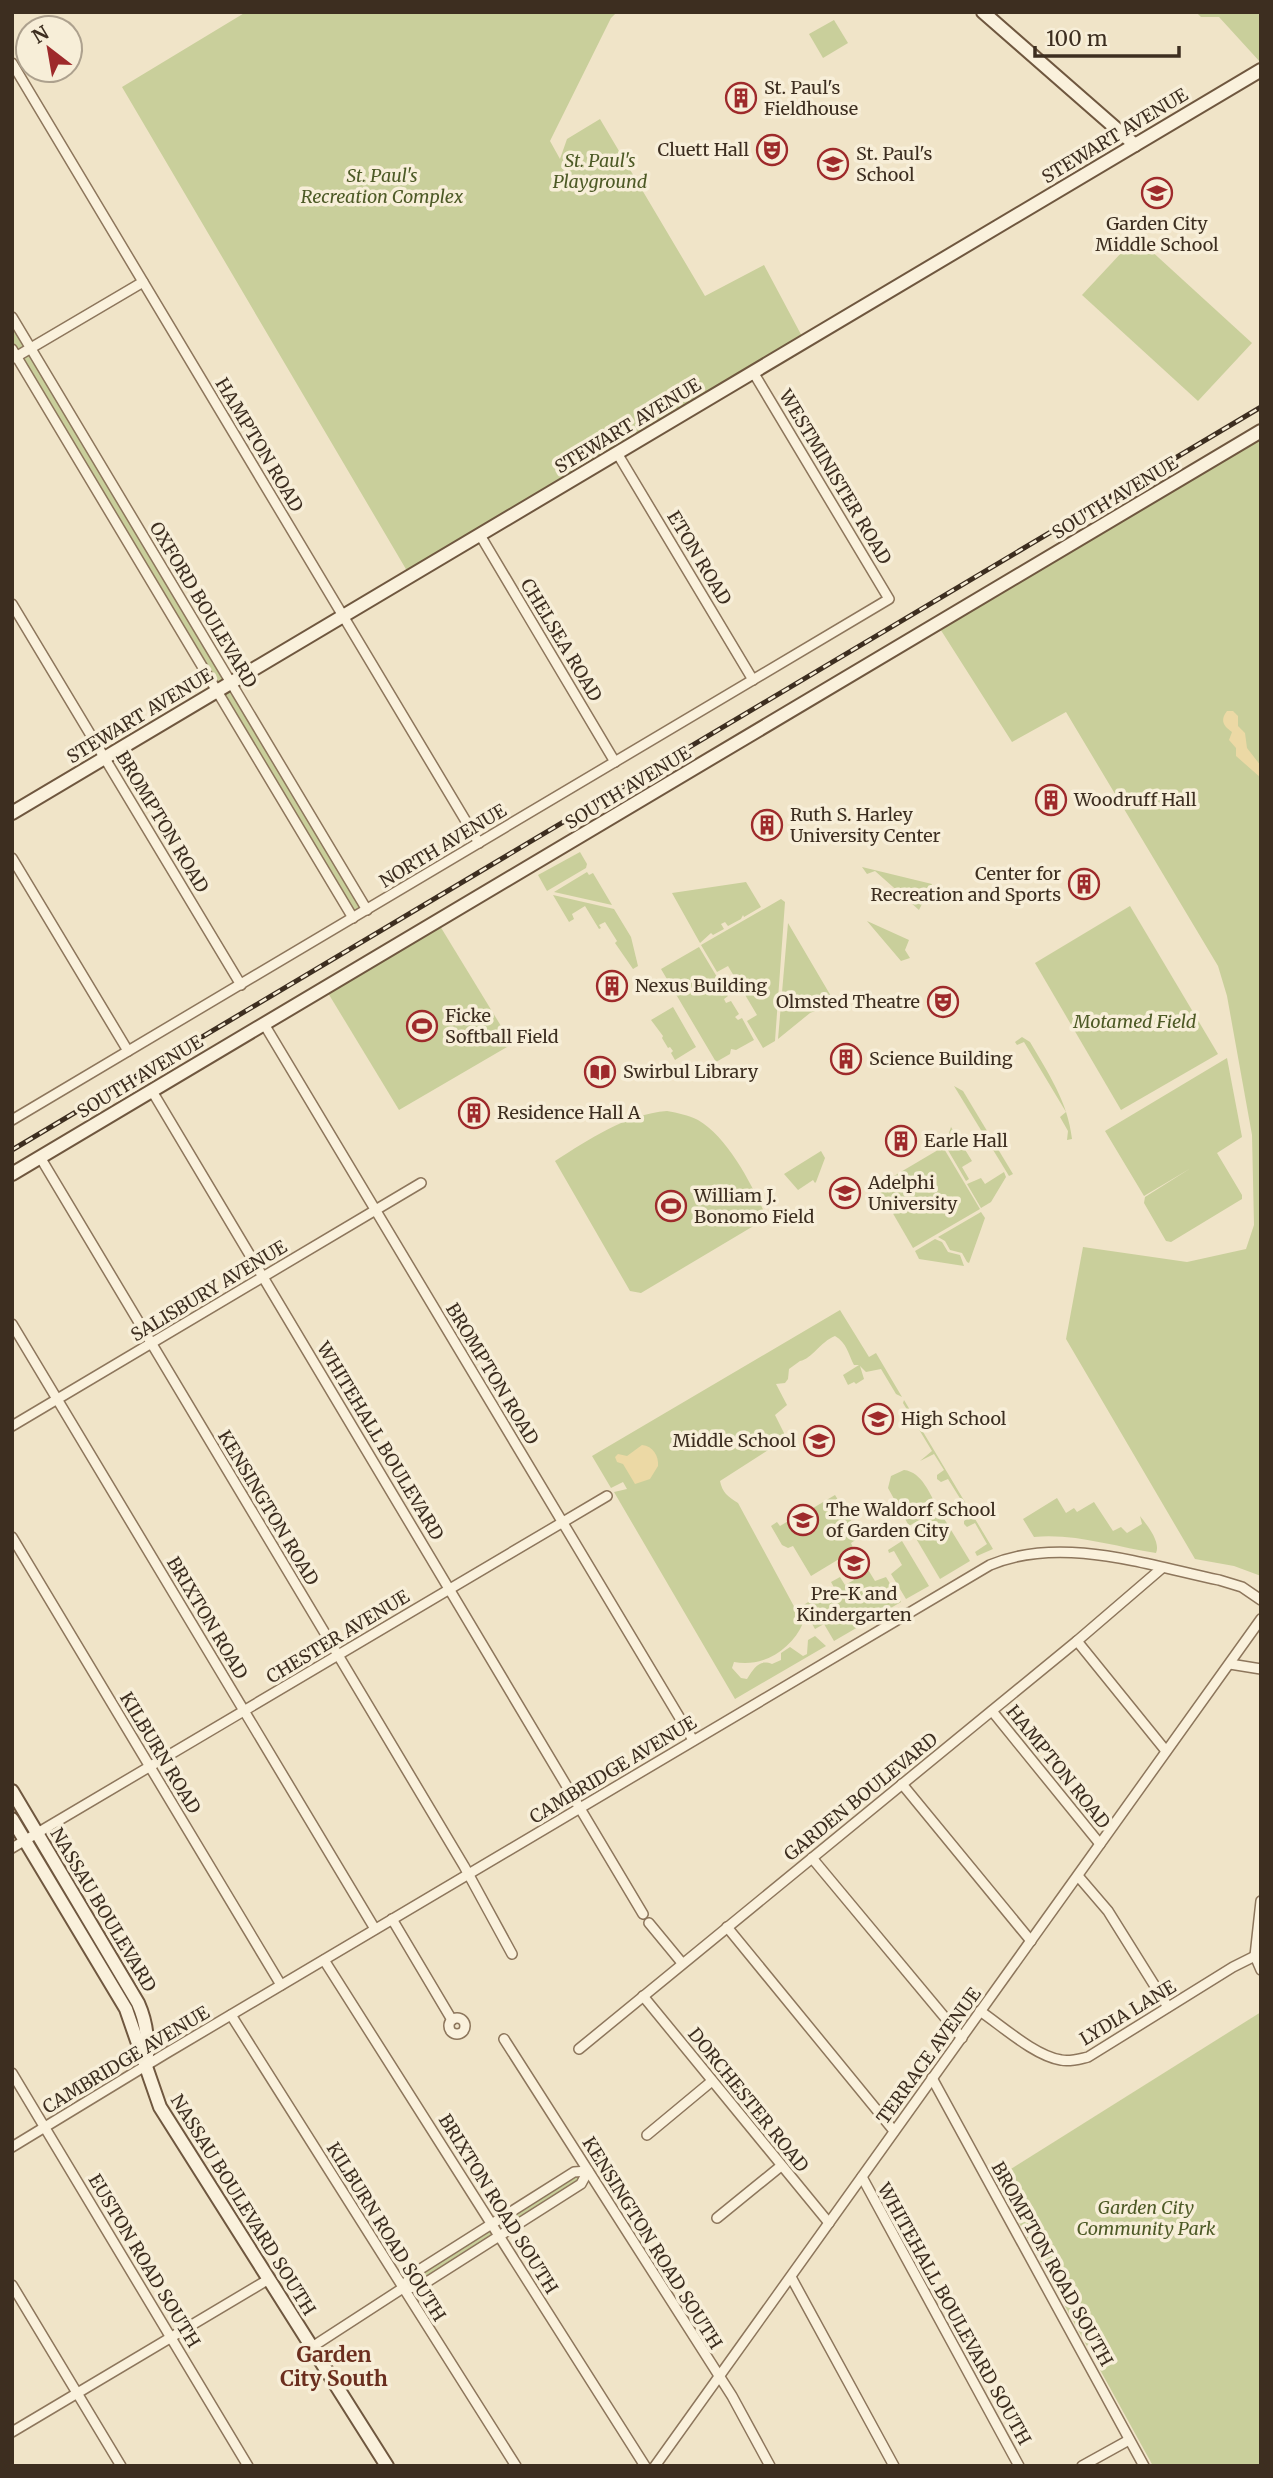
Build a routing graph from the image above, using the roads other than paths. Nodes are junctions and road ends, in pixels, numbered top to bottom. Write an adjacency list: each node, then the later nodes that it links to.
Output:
1 (983, 12): 4 (main road)
2 (12, 63): 5 (street, HAMPTON ROAD)
3 (1261, 69): 4 (main road, STEWART AVENUE)
4 (1135, 145): 9 (main road, STEWART AVENUE)
5 (143, 282): 7 (street); 19 (street, HAMPTON ROAD)
6 (12, 317): 7 (street, OXFORD BOULEVARD)
7 (31, 348): 8 (street); 12 (street, OXFORD BOULEVARD)
8 (14, 355): 13 (street, OXFORD BOULEVARD)
9 (753, 372): 11 (main road, STEWART AVENUE); 17 (street, WESTMINISTER ROAD)
10 (1261, 431): 33 (main road, SOUTH AVENUE)
11 (617, 453): 14 (main road, STEWART AVENUE); 20 (street, ETON ROAD)
12 (97, 460): 13 (street); 15 (street, OXFORD BOULEVARD)
13 (84, 468): 16 (street, OXFORD BOULEVARD)
14 (480, 535): 19 (main road, STEWART AVENUE); 24 (street, CHELSEA ROAD)
15 (162, 568): 16 (street); 21 (street, OXFORD BOULEVARD)
16 (149, 576): 22 (street, OXFORD BOULEVARD)
17 (889, 599): 20 (street, NORTH AVENUE)
18 (12, 604): 23 (street, BROMPTON ROAD)
19 (343, 616): 21 (main road, STEWART AVENUE); 28 (street, HAMPTON ROAD)
20 (753, 680): 24 (street, NORTH AVENUE)
21 (231, 683): 22 (main road, STEWART AVENUE); 25 (street, OXFORD BOULEVARD)
22 (217, 691): 23 (main road, STEWART AVENUE); 26 (street, OXFORD BOULEVARD)
23 (105, 758): 27 (main road, STEWART AVENUE); 32 (street, BROMPTON ROAD)
24 (615, 762): 28 (street, NORTH AVENUE)
25 (301, 800): 26 (street); 30 (street, OXFORD BOULEVARD)
26 (288, 808): 31 (street, OXFORD BOULEVARD)
27 (12, 813)
28 (479, 843): 30 (street, NORTH AVENUE)
29 (12, 858): 34 (street)
30 (366, 910): 31 (street, NORTH AVENUE)
31 (353, 918): 32 (street, NORTH AVENUE)
32 (241, 985): 34 (street, NORTH AVENUE)
33 (264, 1024): 35 (main road, SOUTH AVENUE); 40 (street, BROMPTON ROAD)
34 (128, 1051): 36 (street, NORTH AVENUE)
35 (152, 1091): 37 (main road, SOUTH AVENUE); 41 (street, WHITEHALL BOULEVARD)
36 (14, 1116)
37 (40, 1157): 38 (main road, SOUTH AVENUE); 43 (street, KENSINGTON ROAD)
38 (12, 1174)
39 (421, 1182): 40 (street, SALISBURY AVENUE)
40 (375, 1210): 41 (street, SALISBURY AVENUE); 47 (street, BROMPTON ROAD)
41 (263, 1276): 43 (street, SALISBURY AVENUE); 50 (street, WHITEHALL BOULEVARD)
42 (12, 1324): 44 (street, BRIXTON ROAD)
43 (151, 1343): 44 (street, SALISBURY AVENUE); 54 (street, KENSINGTON ROAD)
44 (57, 1399): 45 (street, SALISBURY AVENUE); 57 (street, BRIXTON ROAD)
45 (12, 1426)
46 (607, 1496): 47 (street, CHESTER AVENUE)
47 (562, 1522): 50 (street, CHESTER AVENUE); 59 (street, BROMPTON ROAD)
48 (12, 1536): 61 (street, KILBURN ROAD)
49 (1162, 1568): 51 (street, CAMBRIDGE AVENUE); 53 (street, GARDEN BOULEVARD); 59 (street, CAMBRIDGE AVENUE)
50 (450, 1588): 54 (street, CHESTER AVENUE); 64 (street, WHITEHALL BOULEVARD)
51 (1261, 1600)
52 (1261, 1619): 55 (street, TERRACE AVENUE)
53 (1076, 1642): 58 (street, GARDEN BOULEVARD); 60 (street)
54 (338, 1655): 57 (street, CHESTER AVENUE); 71 (street, KENSINGTON ROAD)
55 (1230, 1664): 56 (street); 60 (street, TERRACE AVENUE)
56 (1261, 1669)
57 (244, 1711): 61 (street, CHESTER AVENUE); 78 (street, BRIXTON ROAD)
58 (992, 1711): 62 (street, GARDEN BOULEVARD); 68 (street, HAMPTON ROAD)
59 (693, 1741): 64 (street, CAMBRIDGE AVENUE)
60 (1166, 1751): 68 (street, TERRACE AVENUE)
61 (150, 1767): 66 (street, CHESTER AVENUE); 85 (street, KILBURN ROAD)
62 (902, 1784): 70 (street, GARDEN BOULEVARD); 79 (street)
63 (12, 1791): 66 (main road, NASSAU BOULEVARD)
64 (581, 1807): 71 (street, CAMBRIDGE AVENUE); 74 (street)
65 (12, 1819): 67 (main road, NASSAU BOULEVARD)
66 (37, 1833): 67 (street, CHESTER AVENUE); 94 (main road, NASSAU BOULEVARD)
67 (25, 1841): 69 (street, CHESTER AVENUE); 94 (main road, NASSAU BOULEVARD)
68 (1100, 1844): 72 (street, TERRACE AVENUE)
69 (12, 1848)
70 (812, 1858): 77 (street, GARDEN BOULEVARD); 91 (street)
71 (468, 1875): 75 (street, CAMBRIDGE AVENUE); 80 (street, KENSINGTON ROAD)
72 (1078, 1876): 79 (street, TERRACE AVENUE); 87 (street)
73 (1261, 1901): 81 (street)
74 (643, 1914)
75 (392, 1919): 78 (street, CAMBRIDGE AVENUE); 90 (street)
76 (649, 1923): 83 (street)
77 (727, 1927): 83 (street, GARDEN BOULEVARD); 99 (street)
78 (375, 1929): 82 (street, CAMBRIDGE AVENUE)
79 (1031, 1941): 88 (street, TERRACE AVENUE)
80 (512, 1954)
81 (1255, 1956): 84 (street); 87 (street, LYDIA LANE)
82 (324, 1960): 85 (street, CAMBRIDGE AVENUE); 107 (street, BRIXTON ROAD SOUTH)
83 (682, 1963): 86 (street, GARDEN BOULEVARD)
84 (1261, 1970)
85 (281, 1985): 89 (street, CAMBRIDGE AVENUE)
86 (643, 1996): 93 (street, GARDEN BOULEVARD); 97 (street, DORCHESTER ROAD)
87 (1168, 2007): 88 (street, LYDIA LANE)
88 (980, 2011): 91 (street, TERRACE AVENUE)
89 (231, 2015): 94 (street, CAMBRIDGE AVENUE); 112 (street, KILBURN ROAD SOUTH)
90 (453, 2020)
91 (961, 2038): 96 (street, TERRACE AVENUE)
92 (504, 2039): 103 (street, KENSINGTON ROAD SOUTH)
93 (579, 2049)
94 (146, 2066): 98 (street, CAMBRIDGE AVENUE); 110 (main road, NASSAU BOULEVARD SOUTH)
95 (12, 2073): 98 (street, EUSTON ROAD SOUTH)
96 (932, 2078): 99 (street, TERRACE AVENUE); 118 (street, BROMPTON ROAD SOUTH)
97 (712, 2081): 100 (street); 102 (street, DORCHESTER ROAD)
98 (45, 2127): 101 (street, CAMBRIDGE AVENUE); 113 (street, EUSTON ROAD SOUTH)
99 (894, 2131): 104 (street, TERRACE AVENUE)
100 (647, 2134)
101 (12, 2147)
102 (781, 2166): 105 (street); 106 (street, DORCHESTER ROAD)
103 (588, 2171): 107 (street); 108 (street); 115 (street, KENSINGTON ROAD SOUTH)
104 (862, 2177): 106 (street, TERRACE AVENUE); 127 (street, WHITEHALL BOULEVARD SOUTH)
105 (717, 2218)
106 (829, 2223): 109 (street, TERRACE AVENUE)
107 (491, 2224): 108 (street, BRIXTON ROAD SOUTH); 112 (street)
108 (499, 2236): 112 (street); 123 (street, BRIXTON ROAD SOUTH)
109 (791, 2277): 115 (street, TERRACE AVENUE); 126 (street)
110 (269, 2279): 113 (street); 114 (main road, NASSAU BOULEVARD SOUTH)
111 (12, 2285): 116 (street)
112 (403, 2288): 114 (street); 122 (street, KILBURN ROAD SOUTH)
113 (171, 2337): 116 (street); 120 (street, EUSTON ROAD SOUTH)
114 (312, 2347): 121 (main road, NASSAU BOULEVARD SOUTH)
115 (719, 2378): 124 (street, TERRACE AVENUE); 125 (street, KENSINGTON ROAD SOUTH)
116 (77, 2393): 117 (street); 119 (street)
117 (12, 2432)
118 (1129, 2440): 128 (street); 129 (street, BROMPTON ROAD SOUTH)
119 (121, 2466)
120 (248, 2466)
121 (387, 2466)
122 (516, 2466)
123 (645, 2466)
124 (655, 2466)
125 (770, 2466)
126 (894, 2466)
127 (1019, 2466)
128 (1082, 2466)
129 (1144, 2466)

